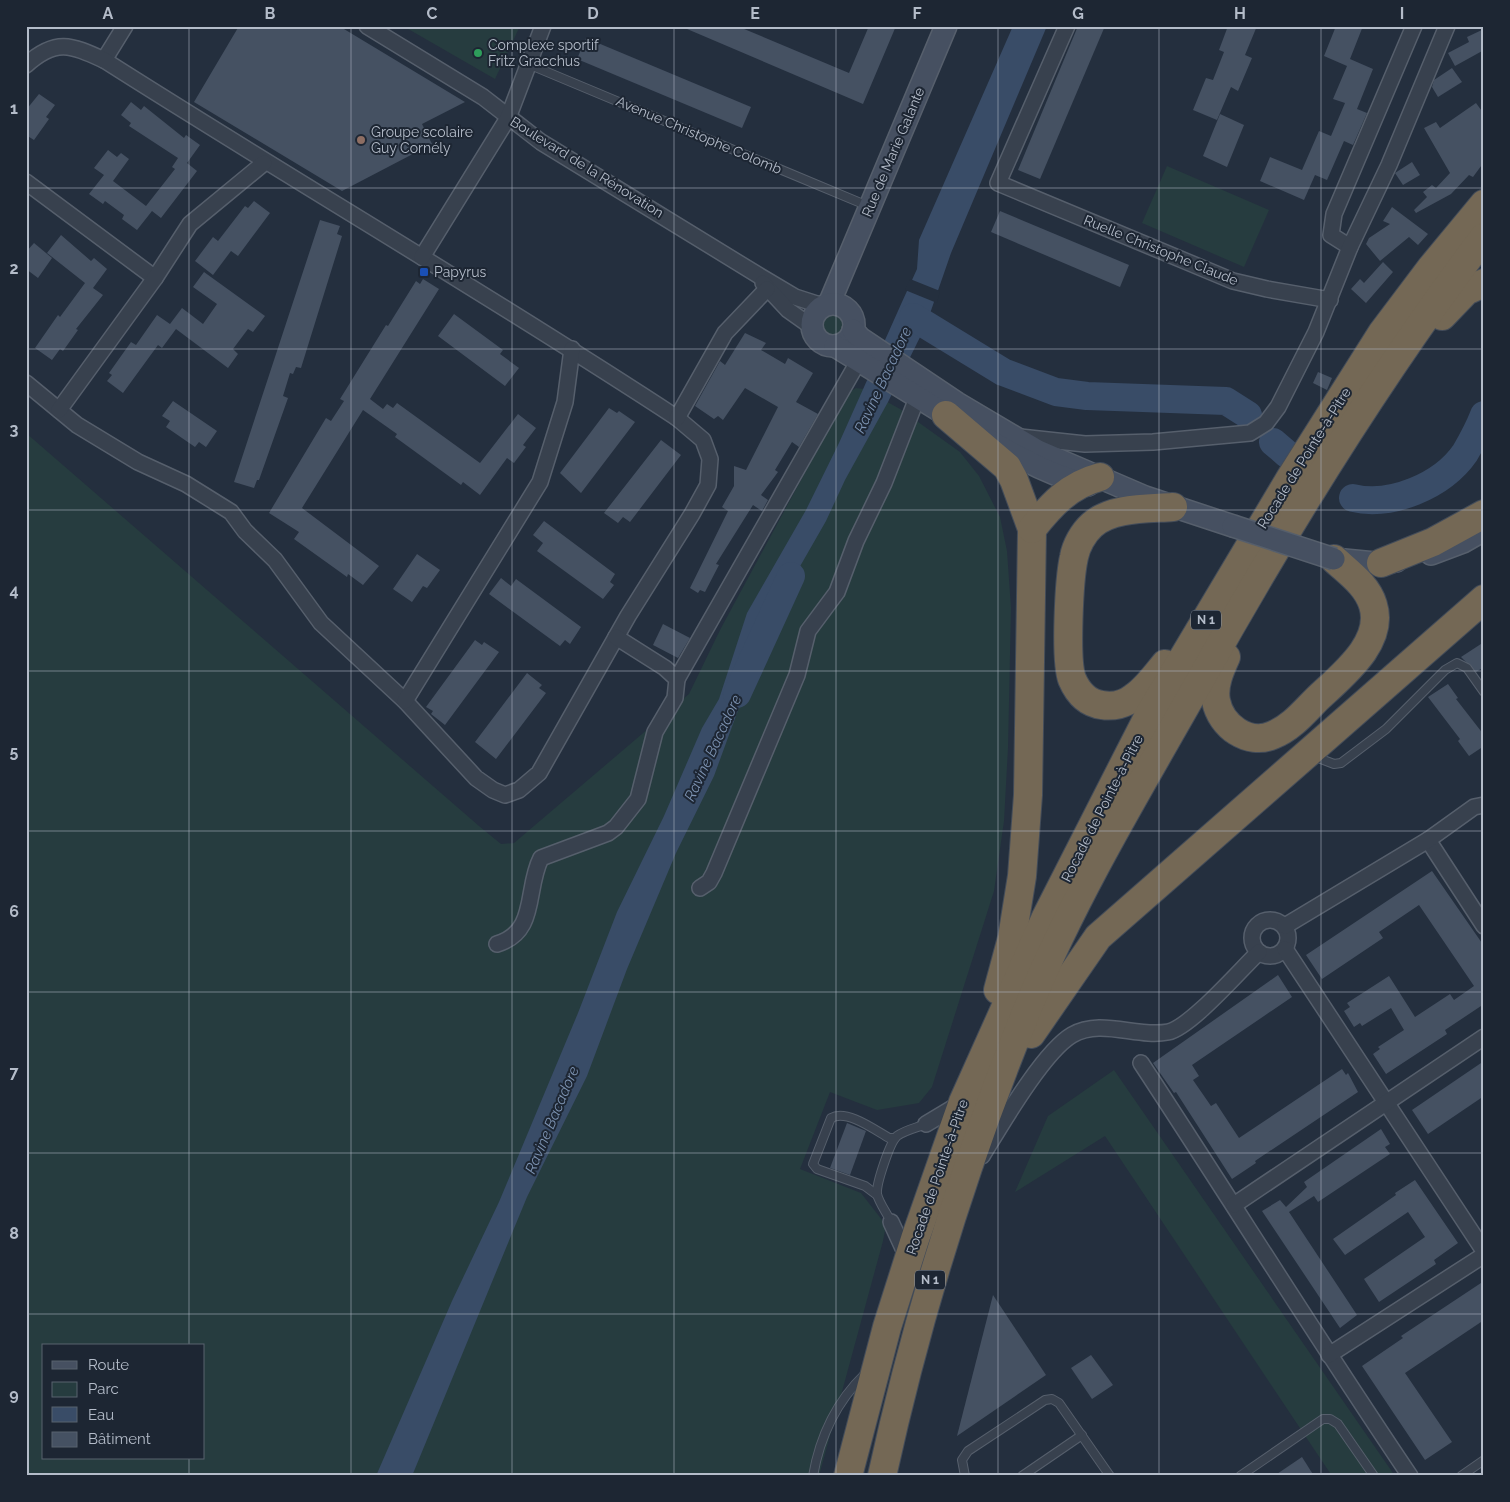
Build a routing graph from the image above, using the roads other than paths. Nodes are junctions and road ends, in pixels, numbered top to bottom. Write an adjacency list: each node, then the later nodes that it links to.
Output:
1 (125, 26): 8 (street)
2 (367, 26): 11 (street, Boulevard de la Rénovation)
3 (543, 26): 9 (street)
4 (946, 26): 15 (main road, Rue de Marie Galante)
5 (1066, 26): 23 (street, Ruelle Christophe Claude)
6 (1414, 26): 17 (street)
7 (1447, 26): 17 (street)
8 (104, 60): 10 (street); 12 (street)
9 (528, 64): 11 (street); 15 (lane, Avenue Christophe Colomb)
10 (26, 65)
11 (508, 118): 18 (street); 19 (street, Boulevard de la Rénovation)
12 (264, 163): 18 (street); 20 (street)
13 (26, 182): 20 (street)
14 (1484, 204): 42 (highway, Rocade de Pointe-à-Pitre / N 1)
15 (869, 207): 24 (main road, Rue de Marie Galante)
16 (1484, 237): 30 (highway, Rocade de Pointe-à-Pitre / N 1)
17 (1350, 247): 23 (street)
18 (422, 256): 26 (street)
19 (758, 275): 22 (street, Boulevard de la Rénovation); 24 (street, Boulevard de la Rénovation)
20 (155, 278): 31 (street)
21 (1484, 283): 30 (highway)
22 (767, 289): 25 (street, Boulevard de la Rénovation); 33 (street)
23 (1330, 300): 34 (street)
24 (843, 318): 25 (main road, Rue de Marie Galante); 27 (main road); 29 (main road, Boulevard de la Rénovation)
25 (812, 327): 27 (main road, Boulevard de la Rénovation)
26 (572, 349): 33 (street); 48 (street)
27 (847, 354): 29 (main road, Boulevard de la Rénovation); 45 (street)
28 (26, 383): 31 (street)
29 (912, 387): 32 (main road, Boulevard de la Rénovation); 34 (main road, Boulevard de la Rénovation); 52 (street)
30 (1370, 398): 42 (highway, Rocade de Pointe-à-Pitre / N 1)
31 (59, 410): 48 (street)
32 (946, 415): 35 (main road, Boulevard de la Rénovation); 38 (highway)
33 (677, 418): 44 (street)
34 (1011, 436): 35 (main road, Boulevard de la Rénovation)
35 (1091, 480): 36 (main road, Boulevard de la Rénovation); 38 (highway)
36 (1173, 507): 40 (main road, Boulevard de la Rénovation, bridge); 42 (highway)
37 (1484, 514): 41 (highway)
38 (1032, 529): 60 (highway)
39 (1484, 530): 41 (main road, Boulevard de la Rénovation)
40 (1334, 559): 41 (main road, Boulevard de la Rénovation); 42 (highway)
41 (1381, 563)
42 (1237, 590): 60 (highway, Rocade de Pointe-à-Pitre / N 1); 61 (highway, Rocade de Pointe-à-Pitre / N 1)
43 (1484, 599): 49 (highway)
44 (616, 637): 45 (street); 48 (street)
45 (677, 679): 55 (street)
46 (1480, 680): 47 (lane); 49 (lane)
47 (1484, 692)
48 (405, 701)
49 (1306, 753): 61 (highway)
50 (1484, 805): 51 (street)
51 (1428, 840): 53 (street); 54 (street)
52 (700, 888)
53 (1285, 926): 56 (street); 57 (street)
54 (1484, 926)
55 (497, 944)
56 (1285, 949): 57 (street); 63 (street)
57 (1258, 952): 66 (street)
58 (1484, 1037): 63 (street)
59 (1141, 1063): 68 (street)
60 (977, 1067): 62 (highway, Rocade de Pointe-à-Pitre / N 1)
61 (997, 1090): 66 (highway, Rocade de Pointe-à-Pitre / N 1)
62 (962, 1102): 64 (street); 71 (highway, Rocade de Pointe-à-Pitre / N 1)
63 (1384, 1103): 68 (street); 70 (street)
64 (926, 1124): 65 (lane)
65 (895, 1138): 67 (lane); 67 (lane)
66 (959, 1194): 78 (highway, Rocade de Pointe-à-Pitre / N 1)
67 (877, 1195): 69 (lane)
68 (1234, 1205): 72 (street)
69 (891, 1222): 71 (street)
70 (1484, 1253): 72 (street)
71 (908, 1259): 73 (highway, Rocade de Pointe-à-Pitre / N 1)
72 (1329, 1355): 84 (street)
73 (877, 1362): 76 (lane); 77 (highway, Rocade de Pointe-à-Pitre / N 1)
74 (1082, 1435): 79 (lane); 80 (lane); 81 (lane)
75 (1484, 1460): 85 (lane)
76 (813, 1476)
77 (848, 1476)
78 (882, 1476)
79 (965, 1476)
80 (1022, 1476)
81 (1110, 1476)
82 (1240, 1476): 83 (lane)
83 (1374, 1476)
84 (1410, 1476)
85 (1461, 1476)

